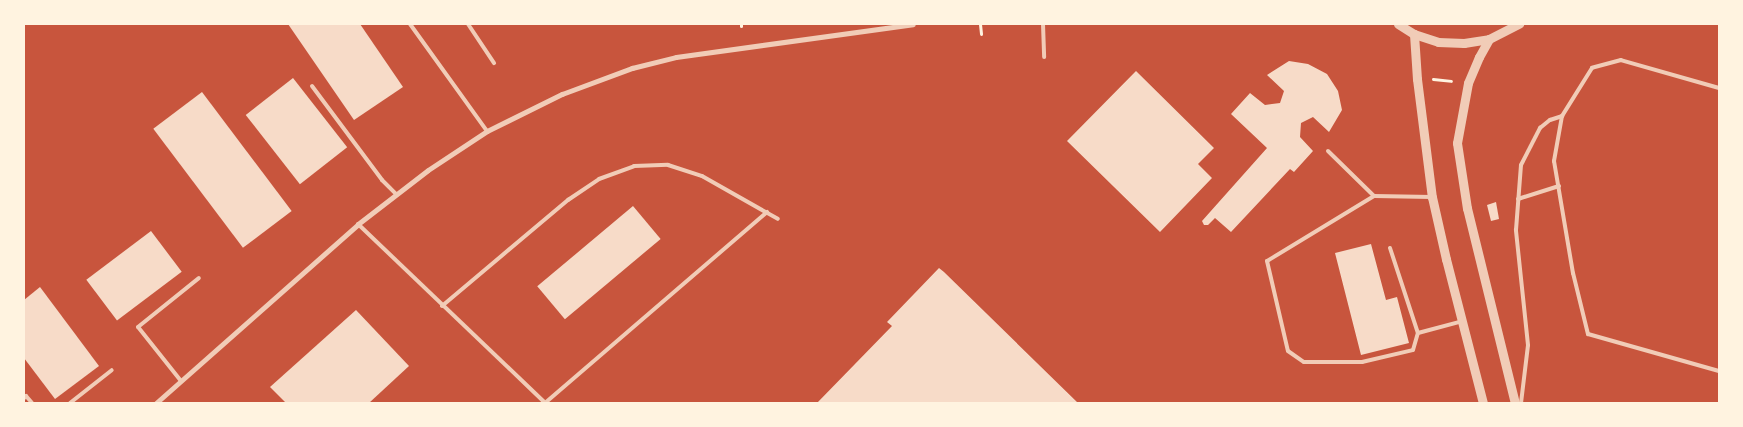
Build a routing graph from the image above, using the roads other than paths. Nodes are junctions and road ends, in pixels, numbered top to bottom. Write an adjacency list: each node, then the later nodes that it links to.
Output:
1 (468, 24): 10 (lane)
2 (913, 24): 14 (street)
3 (1043, 24): 9 (lane)
4 (1398, 24): 7 (street)
5 (1519, 24): 8 (street)
6 (412, 25): 14 (lane)
7 (1414, 34): 8 (street); 19 (street)
8 (1489, 39): 38 (street)
9 (1044, 57)
10 (494, 63)
11 (312, 86): 17 (lane)
12 (1719, 88): 13 (lane)
13 (1562, 116): 16 (lane); 20 (lane)
14 (487, 131): 17 (street)
15 (1328, 151): 18 (lane)
16 (1558, 186): 20 (lane); 30 (lane)
17 (396, 194): 23 (street)
18 (1374, 196): 19 (lane); 28 (lane)
19 (1432, 197): 27 (street)
20 (1518, 199): 39 (lane)
21 (767, 212): 22 (lane); 26 (lane); 36 (lane)
22 (778, 218)
23 (358, 224): 26 (lane); 31 (street)
24 (1390, 248): 28 (lane)
25 (199, 278): 31 (lane)
26 (442, 306): 36 (lane)
27 (1462, 321): 28 (lane); 37 (street)
28 (1418, 333)
29 (112, 370): 34 (lane)
30 (1719, 371)
31 (181, 381): 35 (street)
32 (24, 398): 33 (lane)
33 (32, 403)
34 (70, 403)
35 (156, 403)
36 (545, 403)
37 (1483, 403)
38 (1515, 403)
39 (1521, 403)

